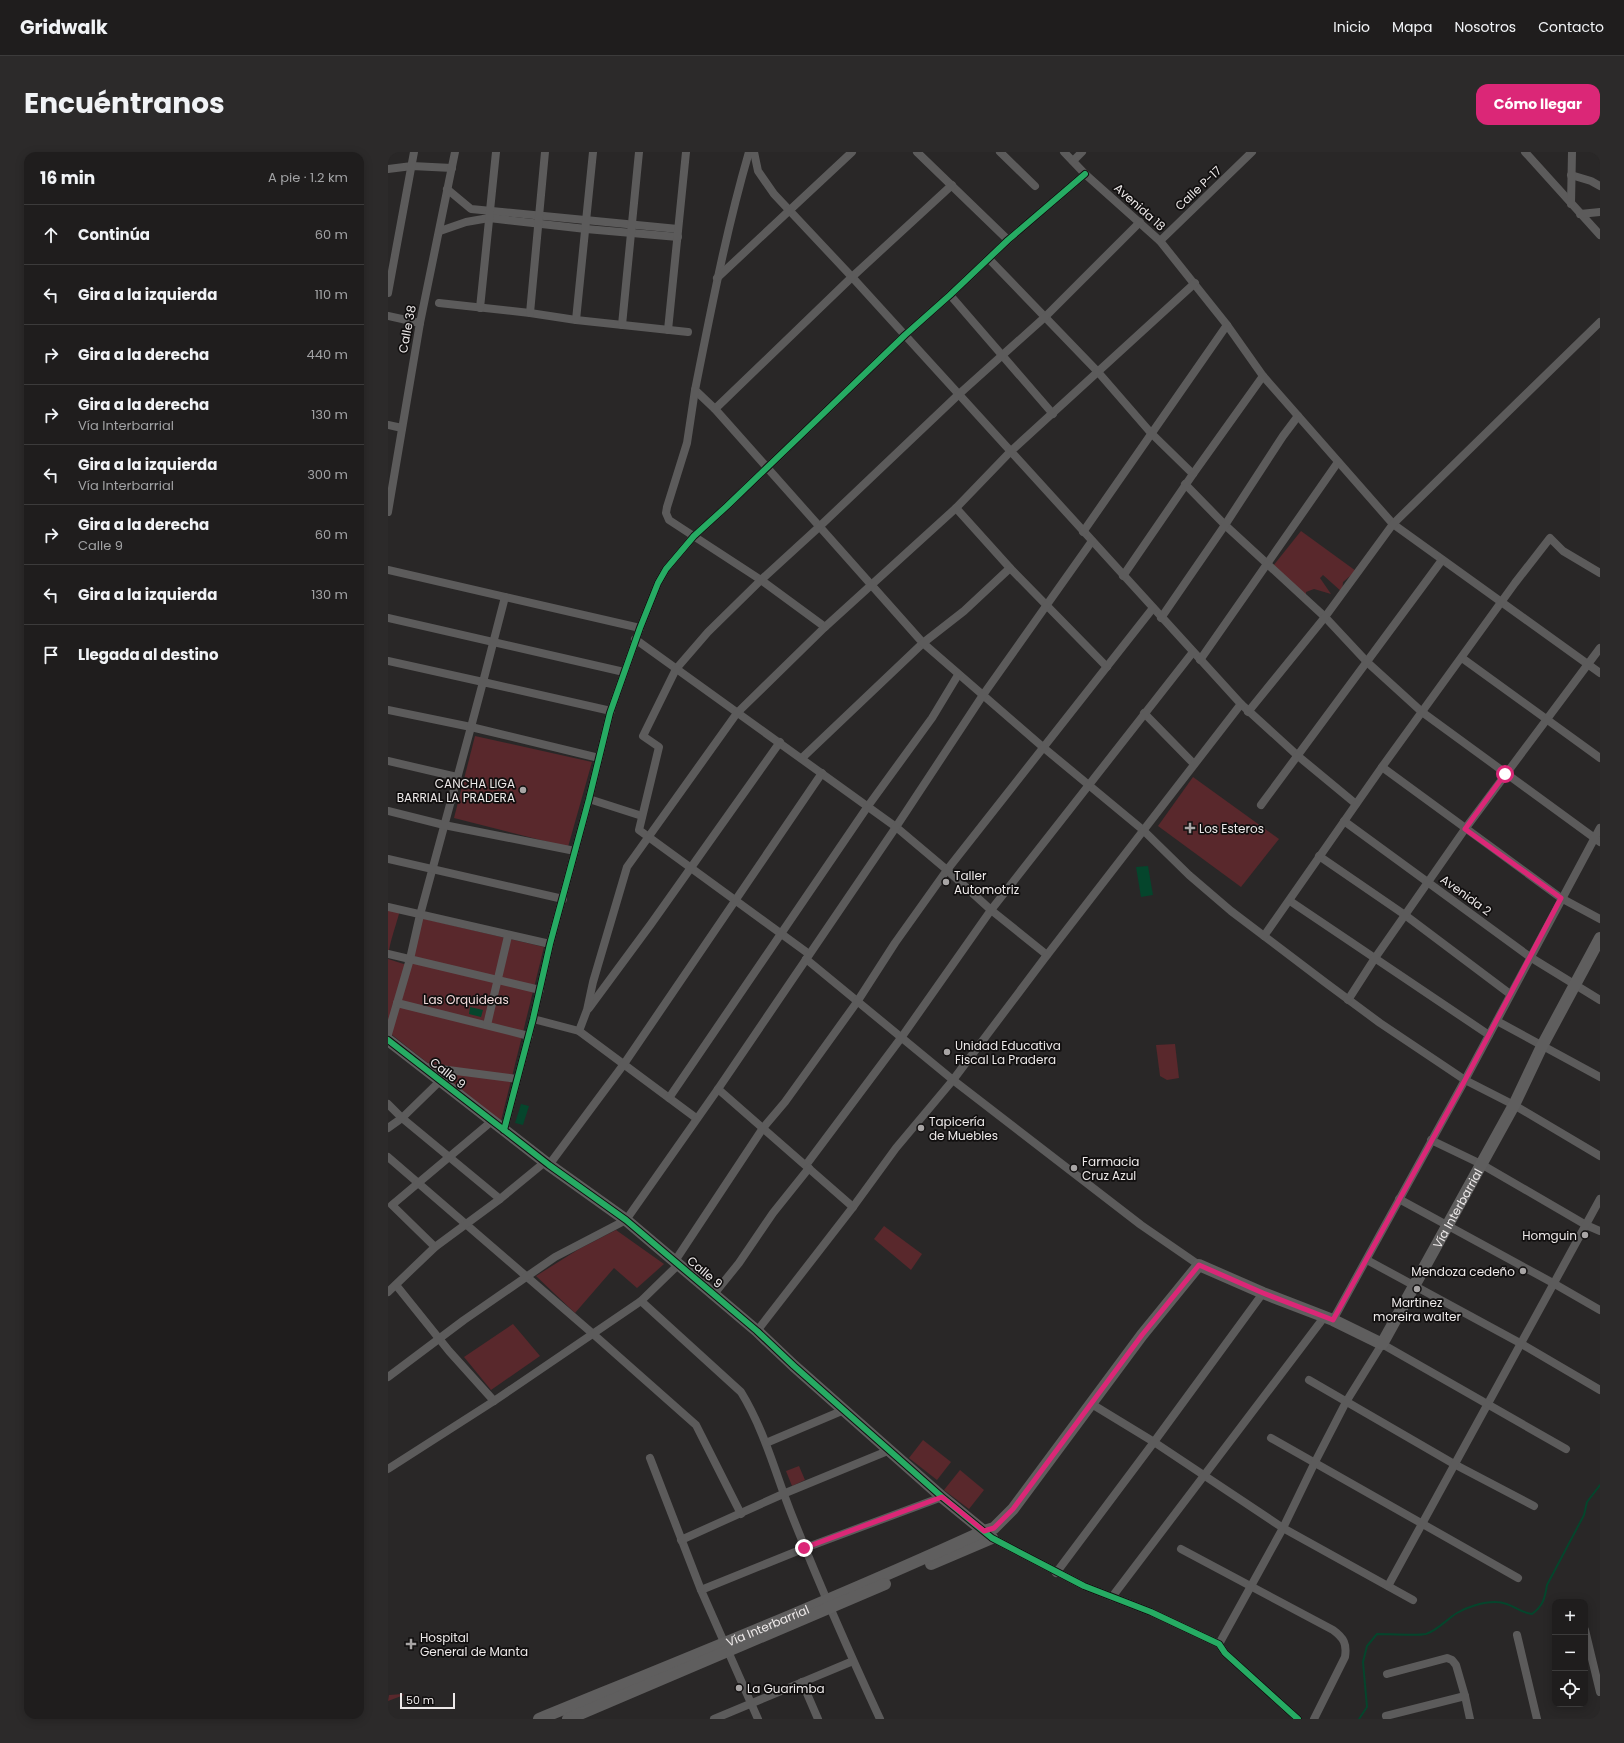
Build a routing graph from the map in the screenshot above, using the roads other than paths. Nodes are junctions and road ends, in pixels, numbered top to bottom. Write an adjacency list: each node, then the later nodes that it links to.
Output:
1 (414, 152): 19 (street)
2 (455, 152): 21 (street, Calle 38)
3 (496, 152): 32 (street)
4 (546, 152): 33 (street)
5 (593, 152): 36 (street)
6 (639, 152): 35 (street)
7 (686, 152): 39 (street)
8 (749, 152): 45 (street)
9 (754, 152): 29 (street)
10 (852, 152): 29 (street)
11 (917, 152): 24 (street)
12 (1000, 152): 25 (street)
13 (1064, 152): 18 (street, Avenida 18)
14 (1082, 152): 18 (street)
15 (1252, 152): 42 (street, Calle P-17)
16 (1525, 152): 28 (street)
17 (1572, 152): 23 (street)
18 (1073, 161): 22 (street, Avenida 18)
19 (412, 166): 20 (street); 21 (street); 47 (street)
20 (388, 168)
21 (452, 168): 27 (street, Calle 38)
22 (1085, 174): 34 (street, Avenida 18); 41 (street)
23 (1572, 175): 26 (street); 28 (street)
24 (952, 185): 41 (street); 44 (street)
25 (1035, 186)
26 (1600, 186)
27 (447, 189): 32 (street); 37 (street, Calle 38)
28 (1571, 204): 31 (street)
29 (790, 211): 44 (street); 45 (street)
30 (1600, 212): 31 (street)
31 (1580, 214): 40 (street)
32 (490, 215): 33 (street); 37 (street); 50 (street)
33 (538, 219): 36 (street); 51 (street)
34 (1140, 222): 42 (street, Avenida 18); 53 (street)
35 (632, 224): 36 (street); 38 (street); 39 (street)
36 (586, 225): 38 (street); 54 (street)
37 (440, 231): 56 (street, Calle 38)
38 (631, 233): 39 (street); 57 (street)
39 (678, 233): 59 (street)
40 (1600, 235)
41 (1008, 240): 43 (street)
42 (1160, 241): 46 (street, Avenida 18)
43 (989, 259): 48 (street); 53 (street)
44 (852, 277): 61 (street); 67 (street)
45 (717, 278): 65 (street)
46 (1195, 283): 58 (street, Avenida 18); 63 (street)
47 (388, 293)
48 (950, 296): 61 (street); 62 (street)
49 (439, 303): 50 (street)
50 (480, 308): 51 (street)
51 (530, 312): 54 (street)
52 (388, 316): 56 (street)
53 (1044, 317): 62 (street); 63 (street)
54 (576, 320): 57 (street)
55 (1600, 322): 80 (street)
56 (420, 323): 71 (street, Calle 38)
57 (622, 325): 59 (street)
58 (1227, 325): 64 (street, Avenida 18); 72 (street)
59 (668, 330): 60 (street)
60 (688, 332)
61 (905, 335): 66 (street); 75 (street)
62 (1001, 355): 66 (street); 68 (street)
63 (1098, 372): 68 (street); 72 (street)
64 (1263, 376): 69 (street, Avenida 18); 76 (street)
65 (695, 390): 67 (street); 84 (street)
66 (958, 395): 73 (street); 82 (street)
67 (715, 409): 75 (street)
68 (1054, 414): 73 (street)
69 (1298, 416): 74 (street, Avenida 18); 81 (street)
70 (388, 425): 71 (street)
71 (402, 428): 79 (street, Calle 38)
72 (1151, 433): 76 (street); 83 (street)
73 (1010, 452): 78 (street); 83 (street)
74 (1338, 462): 80 (street, Avenida 18); 87 (street)
75 (766, 468): 82 (street); 84 (street)
76 (1193, 474): 77 (street)
77 (1186, 484): 81 (street); 91 (street)
78 (956, 508): 88 (street); 93 (street)
79 (388, 512)
80 (1393, 524): 86 (street, Avenida 18); 98 (street)
81 (1225, 525): 87 (street); 100 (street)
82 (819, 527): 92 (street); 93 (street)
83 (1083, 532): 85 (street)
84 (694, 536): 92 (street); 102 (street)
85 (1092, 541): 91 (street); 96 (street)
86 (1442, 560): 95 (street, Avenida 18); 111 (street)
87 (1267, 564): 98 (street); 109 (street)
88 (1010, 568): 96 (street); 105 (street)
89 (388, 570): 94 (street)
90 (1600, 573): 95 (street)
91 (1123, 576): 97 (street)
92 (761, 580): 101 (street); 114 (street)
93 (872, 586): 101 (street); 105 (street)
94 (505, 597): 102 (street); 104 (street)
95 (1501, 603): 108 (street); 112 (street, Avenida 18)
96 (1047, 605): 113 (street); 119 (street)
97 (1153, 608): 100 (street); 113 (street)
98 (1326, 617): 111 (street); 123 (street)
99 (388, 618): 104 (street)
100 (1162, 618): 107 (street)
101 (825, 627): 125 (street)
102 (640, 628): 103 (street)
103 (635, 639): 114 (street); 115 (street)
104 (493, 642): 115 (street); 118 (street)
105 (923, 644): 117 (street); 133 (street)
106 (1600, 648): 112 (street)
107 (1193, 652): 109 (street); 126 (street)
108 (1462, 658): 124 (street); 127 (street)
109 (1200, 660): 120 (street)
110 (388, 661): 118 (street)
111 (1367, 662): 124 (street); 131 (street)
112 (1587, 664): 116 (street, Avenida 18); 127 (street)
113 (1107, 667): 130 (street)
114 (676, 669): 125 (street); 147 (street)
115 (624, 672): 122 (street)
116 (1600, 673)
117 (958, 675): 119 (street); 145 (street)
118 (483, 682): 122 (street); 128 (street)
119 (983, 695): 130 (street); 150 (street)
120 (1241, 704): 123 (street); 136 (street)
121 (388, 710): 128 (street)
122 (610, 711): 132 (street)
123 (1248, 712): 131 (street)
124 (1422, 712): 137 (street); 139 (street)
125 (738, 713): 129 (street); 154 (street)
126 (1144, 714): 136 (street); 141 (street)
127 (1546, 719): 134 (street); 139 (street)
128 (471, 727): 132 (street); 140 (street)
129 (780, 742): 133 (street); 159 (street)
130 (1044, 748): 141 (street); 161 (street)
131 (1298, 756): 143 (street); 144 (street)
132 (599, 758): 142 (street)
133 (802, 758): 138 (street)
134 (1600, 758)
135 (388, 761): 140 (street)
136 (1194, 764): 153 (street)
137 (1382, 767): 143 (street); 152 (street)
138 (822, 773): 145 (street); 165 (street)
139 (1505, 774): 152 (street); 155 (street)
140 (457, 777): 149 (street)
141 (1088, 785): 153 (street); 168 (street)
142 (589, 800): 147 (street); 156 (street)
143 (1356, 804): 148 (street)
144 (1262, 805)
145 (868, 806): 150 (street); 172 (street)
146 (388, 811): 149 (street)
147 (642, 816): 154 (street)
148 (1344, 821): 157 (street); 162 (street, Avenida 2)
149 (444, 825): 156 (street); 160 (street)
150 (896, 827): 161 (street); 179 (street)
151 (1600, 828): 155 (street)
152 (1465, 829): 162 (street); 163 (street)
153 (1143, 830): 174 (street); 178 (street)
154 (648, 837): 159 (street); 191 (street)
155 (1597, 841): 163 (street)
156 (575, 851): 164 (street)
157 (1319, 856): 166 (street); 170 (street)
158 (388, 859): 160 (street)
159 (691, 867): 165 (street); 191 (street)
160 (432, 870): 164 (street); 169 (street)
161 (947, 870): 168 (street); 189 (street)
162 (1429, 882): 170 (street); 180 (street, Avenida 2)
163 (1561, 898): 171 (street); 180 (street)
164 (563, 899): 176 (street)
165 (736, 900): 172 (street); 202 (street)
166 (1290, 901): 174 (street); 181 (street)
167 (388, 907): 169 (street)
168 (991, 910): 178 (street); 199 (street)
169 (420, 914): 173 (street); 182 (street)
170 (1405, 916): 181 (street); 186 (street)
171 (1600, 919)
172 (782, 934): 179 (street); 210 (street)
173 (508, 936): 176 (street); 183 (street)
174 (1264, 936): 187 (street)
175 (1600, 938): 184 (main road, Vía Interbarrial)
176 (550, 944): 185 (street)
177 (388, 954): 182 (street)
178 (1047, 955): 206 (street)
179 (807, 957): 189 (street); 209 (street)
180 (1530, 957): 184 (street, Avenida 2); 186 (street)
181 (1375, 958): 187 (street); 197 (street)
182 (410, 960): 183 (street); 190 (street)
183 (498, 980): 185 (street); 194 (street)
184 (1575, 985): 188 (street, Avenida 2); 201 (main road, Vía Interbarrial)
185 (540, 990): 192 (street)
186 (1510, 994): 193 (street)
187 (1348, 1000): 207 (street)
188 (1600, 1000)
189 (857, 1002): 199 (street); 217 (street)
190 (397, 1003): 194 (street); 196 (street)
191 (587, 1010): 195 (street)
192 (533, 1020): 195 (street); 198 (street)
193 (1497, 1021): 197 (street); 201 (street)
194 (487, 1025): 198 (street)
195 (579, 1031): 202 (street)
196 (388, 1034)
197 (1490, 1035): 207 (street)
198 (528, 1036): 205 (street)
199 (901, 1038): 206 (street); 225 (street)
200 (388, 1040): 203 (main road, Calle 9)
201 (1542, 1046): 204 (street); 212 (main road, Vía Interbarrial)
202 (624, 1064): 210 (street); 223 (street)
203 (422, 1067): 205 (street); 208 (main road, Calle 9)
204 (1600, 1078)
205 (517, 1079): 218 (street)
206 (953, 1080): 230 (street); 239 (street)
207 (1465, 1080): 212 (street); 219 (street)
208 (440, 1081): 213 (street); 215 (main road, Calle 9)
209 (718, 1089): 214 (street); 217 (street)
210 (669, 1098): 214 (street)
211 (388, 1104): 213 (street)
212 (1514, 1106): 221 (street); 224 (main road, Vía Interbarrial)
213 (402, 1118): 216 (street); 222 (street)
214 (696, 1118): 231 (street)
215 (492, 1121): 218 (main road, Calle 9); 222 (street)
216 (388, 1128)
217 (763, 1128): 225 (street); 238 (street)
218 (504, 1130): 223 (main road, Calle 9)
219 (1432, 1140): 224 (street); 228 (street)
220 (388, 1156): 226 (street)
221 (1600, 1156)
222 (450, 1157): 226 (street); 227 (street)
223 (547, 1163): 227 (street); 231 (main road, Calle 9)
224 (1481, 1164): 233 (street); 234 (main road, Vía Interbarrial)
225 (807, 1167): 230 (street); 246 (street)
226 (418, 1182): 232 (street); 236 (street)
227 (500, 1199): 232 (street)
228 (1399, 1199): 234 (street); 237 (street)
229 (1600, 1199): 233 (street)
230 (853, 1207): 250 (street)
231 (626, 1220): 238 (main road, Calle 9); 240 (street)
232 (467, 1224): 236 (street); 240 (street)
233 (1586, 1225): 235 (street); 241 (street)
234 (1446, 1226): 241 (street); 243 (main road, Vía Interbarrial)
235 (1600, 1232)
236 (436, 1247): 242 (street)
237 (1367, 1260): 243 (street); 249 (street)
238 (677, 1263): 246 (main road, Calle 9); 247 (street)
239 (1199, 1265): 245 (main road); 260 (main road, Vía Interbarrial)
240 (527, 1276): 251 (street); 252 (street)
241 (1553, 1283): 248 (street); 253 (street)
242 (396, 1285): 244 (street); 252 (street)
243 (1415, 1285): 253 (street); 254 (main road, Vía Interbarrial)
244 (388, 1292)
245 (1263, 1293): 249 (main road); 264 (street)
246 (714, 1294): 250 (main road, Calle 9)
247 (641, 1301): 251 (street); 265 (street)
248 (1600, 1310)
249 (1329, 1318): 254 (main road); 272 (street)
250 (757, 1331): 262 (main road, Calle 9)
251 (592, 1333): 258 (street); 276 (street)
252 (439, 1338): 255 (street); 258 (street)
253 (1520, 1343): 257 (street); 261 (street)
254 (1382, 1344): 259 (street); 261 (street)
255 (388, 1377)
256 (1309, 1380): 259 (street)
257 (1600, 1390)
258 (494, 1401): 271 (street)
259 (1346, 1402): 269 (street); 270 (street)
260 (1090, 1403): 264 (street); 279 (main road, Vía Interbarrial)
261 (1487, 1403): 266 (street); 270 (street)
262 (844, 1410): 265 (street); 267 (main road, Calle 9)
263 (1271, 1438): 269 (street)
264 (1154, 1442): 272 (street); 283 (street)
265 (766, 1443): 273 (street)
266 (1566, 1449)
267 (890, 1450): 273 (street); 274 (main road, Calle 9)
268 (650, 1458): 280 (street)
269 (1315, 1462): 277 (street); 278 (street)
270 (1454, 1464): 275 (street); 277 (street)
271 (388, 1469)
272 (1204, 1476): 278 (street); 288 (street)
273 (783, 1494): 276 (street); 281 (street)
274 (942, 1497): 279 (main road, Calle 9); 281 (street)
275 (1534, 1506)
276 (741, 1514): 280 (street)
277 (1422, 1523): 284 (street); 285 (street)
278 (1283, 1528): 285 (street); 286 (street)
279 (990, 1532): 283 (street); 290 (main road, Vía Interbarrial)
280 (680, 1540): 287 (street)
281 (804, 1548): 287 (street); 290 (street)
282 (1181, 1549): 286 (street)
283 (1056, 1572): 288 (street)
284 (1518, 1578)
285 (1388, 1586): 289 (street)
286 (1250, 1587): 293 (street); 309 (street)
287 (701, 1590): 294 (street)
288 (1112, 1597): 293 (street)
289 (1413, 1600)
290 (828, 1605): 294 (main road, Vía Interbarrial); 295 (street)
291 (1517, 1635): 311 (street)
292 (1586, 1635): 298 (street)
293 (1219, 1644): 308 (street)
294 (726, 1648): 300 (street); 301 (main road, Vía Interbarrial)
295 (853, 1661): 297 (street); 307 (street)
296 (1387, 1674): 299 (street)
297 (802, 1682): 300 (street); 306 (street)
298 (1600, 1692)
299 (1465, 1696): 302 (street); 310 (street)
300 (752, 1703): 304 (street); 305 (street)
301 (566, 1716): 303 (main road, Vía Interbarrial)
302 (1386, 1716)
303 (539, 1719)
304 (714, 1719)
305 (758, 1719)
306 (818, 1719)
307 (880, 1719)
308 (1298, 1719)
309 (1314, 1719)
310 (1470, 1719)
311 (1537, 1719)

